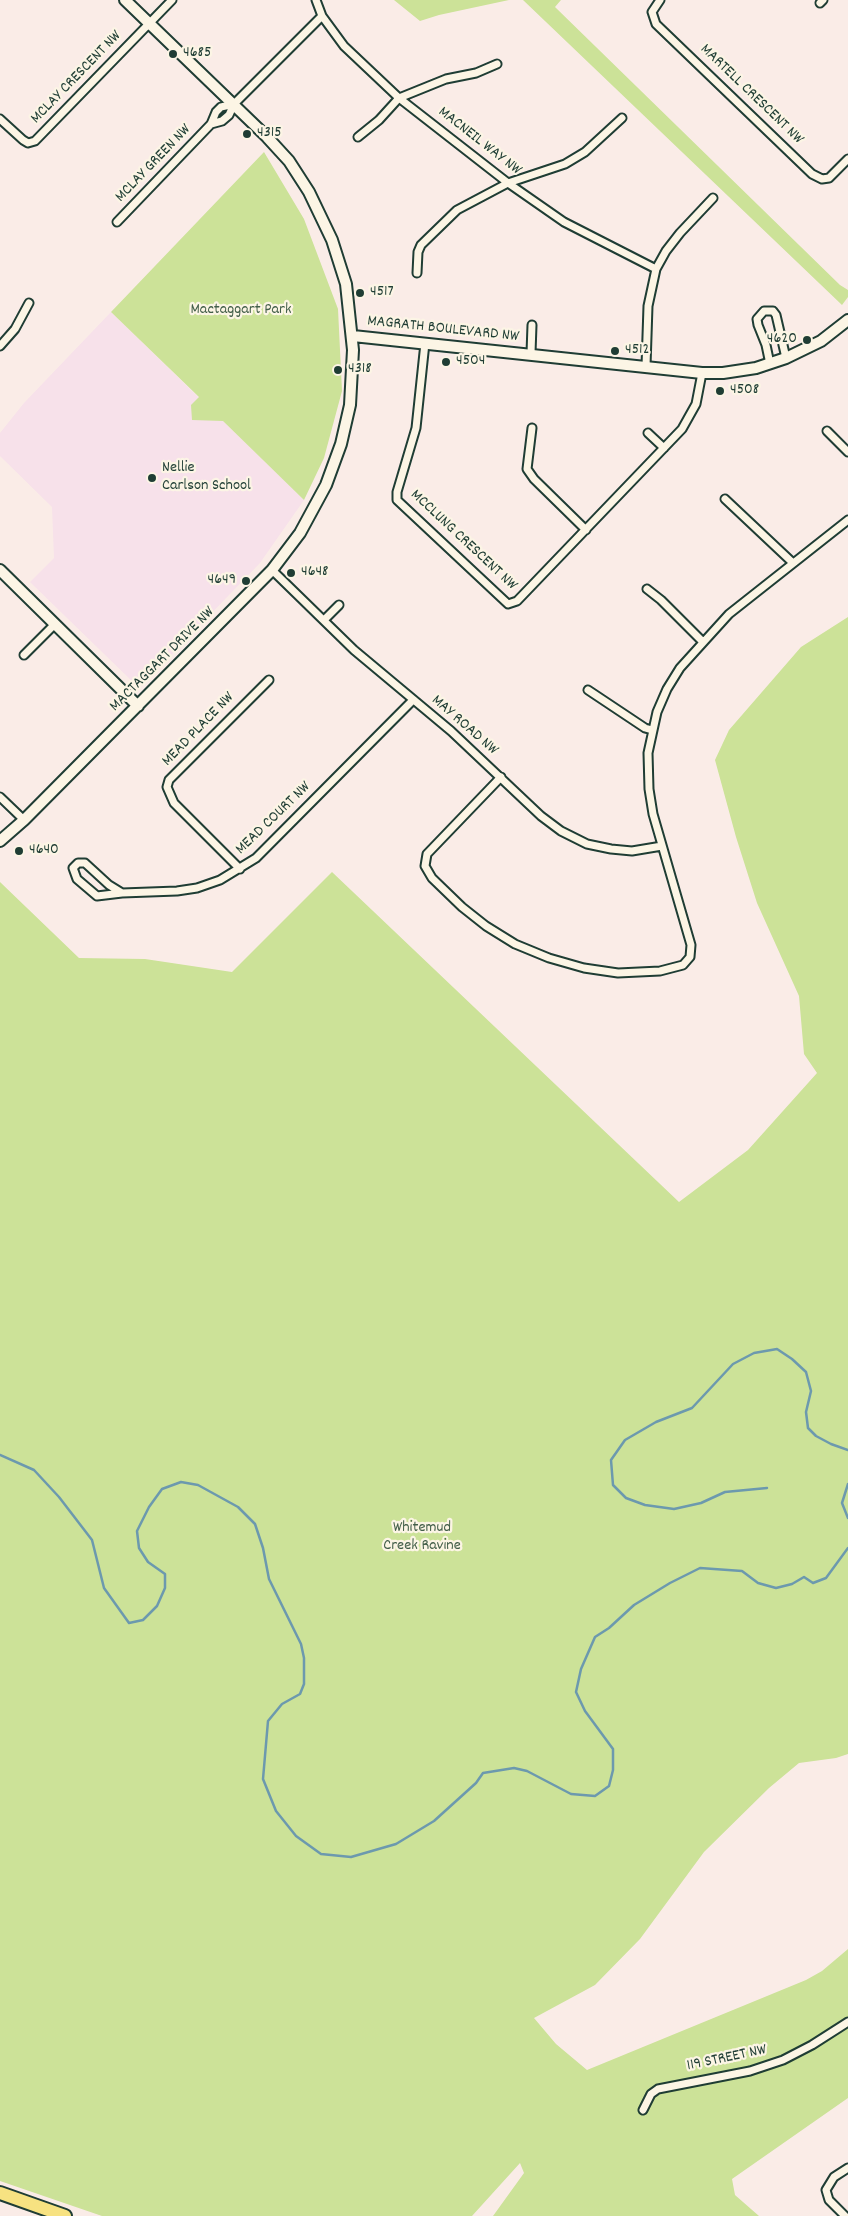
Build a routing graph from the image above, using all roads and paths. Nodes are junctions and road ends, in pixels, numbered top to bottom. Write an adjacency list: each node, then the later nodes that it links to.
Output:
1 (125, 0): 6 (street, MACTAGGART DRIVE NW)
2 (172, 0): 6 (street)
3 (316, 0): 5 (street, MACNEIL WAY NW)
4 (660, 0): 13 (street, MARTELL CRESCENT NW)
5 (322, 16): 8 (street, MACNEIL WAY NW); 9 (street, MCLAY GREEN NW)
6 (149, 23): 9 (street, MACTAGGART DRIVE NW); 11 (street, MCLAY CRESCENT NW)
7 (497, 64): 8 (street)
8 (399, 98): 12 (street); 14 (street, MACNEIL WAY NW)
9 (234, 104): 16 (street, MCLAY GREEN NW); 22 (street, MACTAGGART DRIVE NW)
10 (622, 118): 14 (street)
11 (0, 119)
12 (358, 138)
13 (848, 159)
14 (508, 182): 17 (street, MACNEIL WAY NW); 18 (street)
15 (713, 198): 17 (street)
16 (117, 222)
17 (656, 269): 28 (street)
18 (418, 273)
19 (29, 304): 24 (street)
20 (848, 320): 26 (street, MAGRATH BOULEVARD NW)
21 (532, 326): 25 (street, MAGRATH BOULEVARD NW)
22 (353, 336): 23 (street, MAGRATH BOULEVARD NW); 40 (street, MACTAGGART DRIVE NW)
23 (425, 343): 25 (street, MAGRATH BOULEVARD NW); 37 (street, MCCLUNG CRESCENT NW)
24 (0, 346)
25 (531, 353): 28 (street, MAGRATH BOULEVARD NW)
26 (786, 358): 27 (street, MAGRATH BOULEVARD NW); 27 (street)
27 (770, 364): 29 (street, MAGRATH BOULEVARD NW)
28 (646, 366): 29 (street, MAGRATH BOULEVARD NW)
29 (702, 373): 33 (street, MCCLUNG CRESCENT NW)
30 (532, 428): 37 (street)
31 (827, 431): 34 (street)
32 (648, 433): 33 (street)
33 (664, 448): 37 (street, MCCLUNG CRESCENT NW)
34 (848, 452)
35 (725, 499): 38 (street)
36 (848, 520): 38 (street)
37 (586, 530)
38 (793, 563): 45 (street)
39 (0, 570): 44 (street)
40 (272, 570): 43 (street, MAY ROAD NW); 50 (street, MACTAGGART DRIVE NW)
41 (647, 590): 45 (street)
42 (338, 605): 43 (street)
43 (324, 620): 49 (street, MAY ROAD NW)
44 (55, 624): 46 (street); 50 (street)
45 (703, 642): 51 (street)
46 (24, 655)
47 (269, 680): 57 (street, MEAD PLACE NW)
48 (588, 690): 51 (street)
49 (413, 700): 52 (street, MAY ROAD NW); 57 (street, MEAD COURT NW)
50 (138, 706): 54 (street, MACTAGGART DRIVE NW)
51 (652, 730): 56 (street)
52 (501, 777): 56 (street, MAY ROAD NW); 56 (street)
53 (0, 797): 54 (street)
54 (24, 820): 55 (street, MACTAGGART DRIVE NW)
55 (0, 841)
56 (662, 846)
57 (240, 869): 58 (street, MEAD COURT NW)
58 (122, 893): 58 (street, MEAD COURT NW)
59 (848, 2022): 60 (street, 119 STREET NW)
60 (643, 2110)
61 (848, 2168): 64 (street)
62 (0, 2193): 63 (highway)
63 (64, 2216)
64 (845, 2216)

